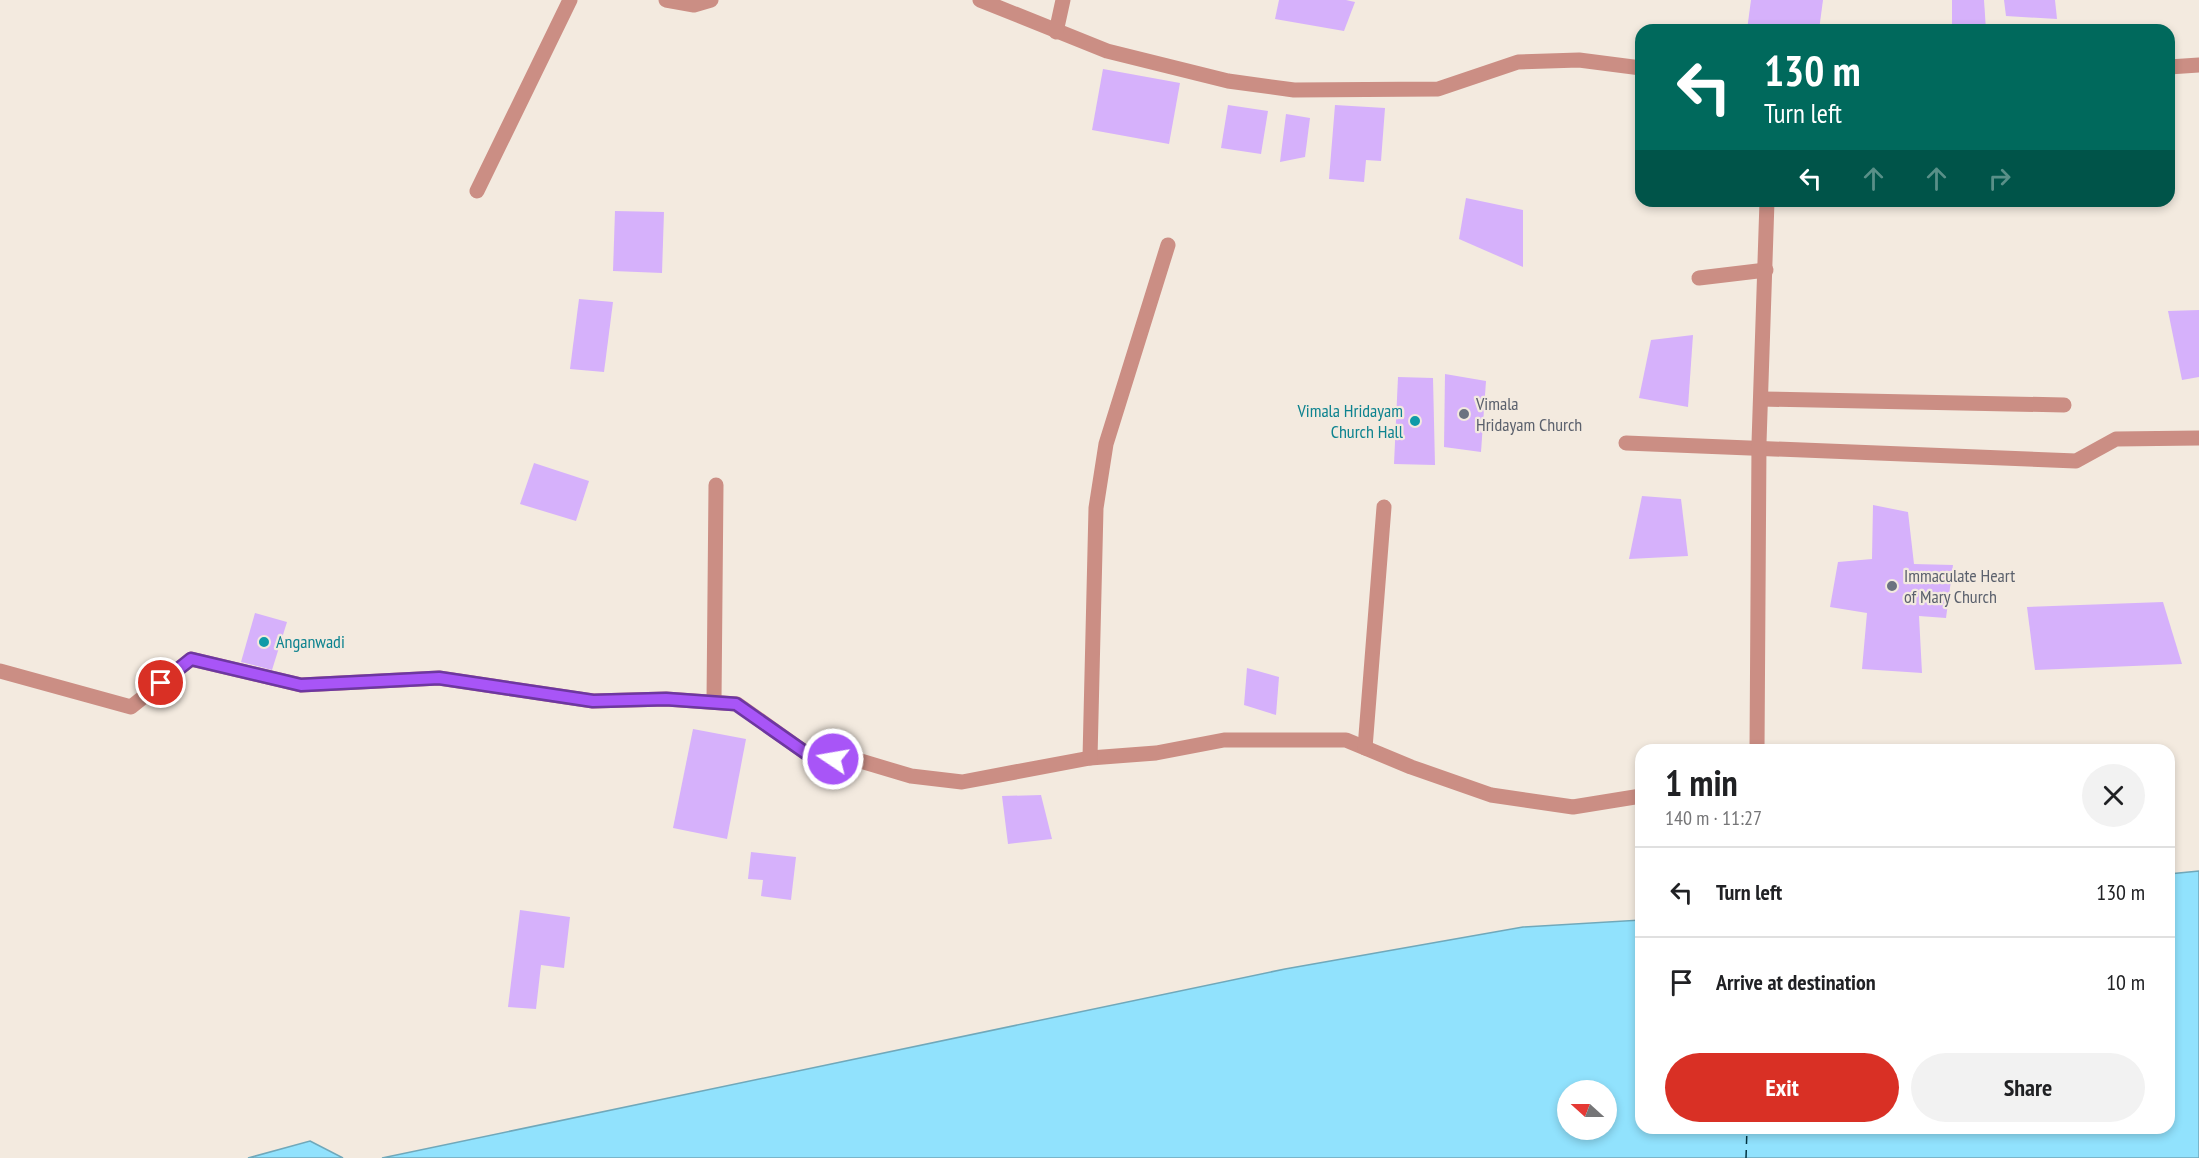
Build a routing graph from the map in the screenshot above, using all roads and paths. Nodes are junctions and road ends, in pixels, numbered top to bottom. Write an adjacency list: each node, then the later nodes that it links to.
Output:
1 (570, 0): 10 (street)
2 (666, 0): 3 (street)
3 (711, 0)
4 (980, 0): 6 (street)
5 (1063, 0): 6 (street)
6 (1056, 32): 8 (street)
7 (2199, 65): 9 (street)
8 (1635, 67)
9 (2175, 67)
10 (477, 191)
11 (1767, 207): 13 (street)
12 (1168, 245): 26 (street)
13 (1766, 270): 14 (street); 15 (street)
14 (1699, 278)
15 (1761, 399): 16 (street); 19 (street)
16 (2064, 405)
17 (2199, 438): 19 (street)
18 (1626, 443): 19 (street)
19 (1759, 449): 24 (street)
20 (716, 485): 23 (street)
21 (1384, 507): 25 (street)
22 (0, 671): 23 (street)
23 (714, 702): 26 (street)
24 (1757, 744)
25 (1365, 748): 26 (street); 27 (street)
26 (1090, 758)
27 (1635, 797)

